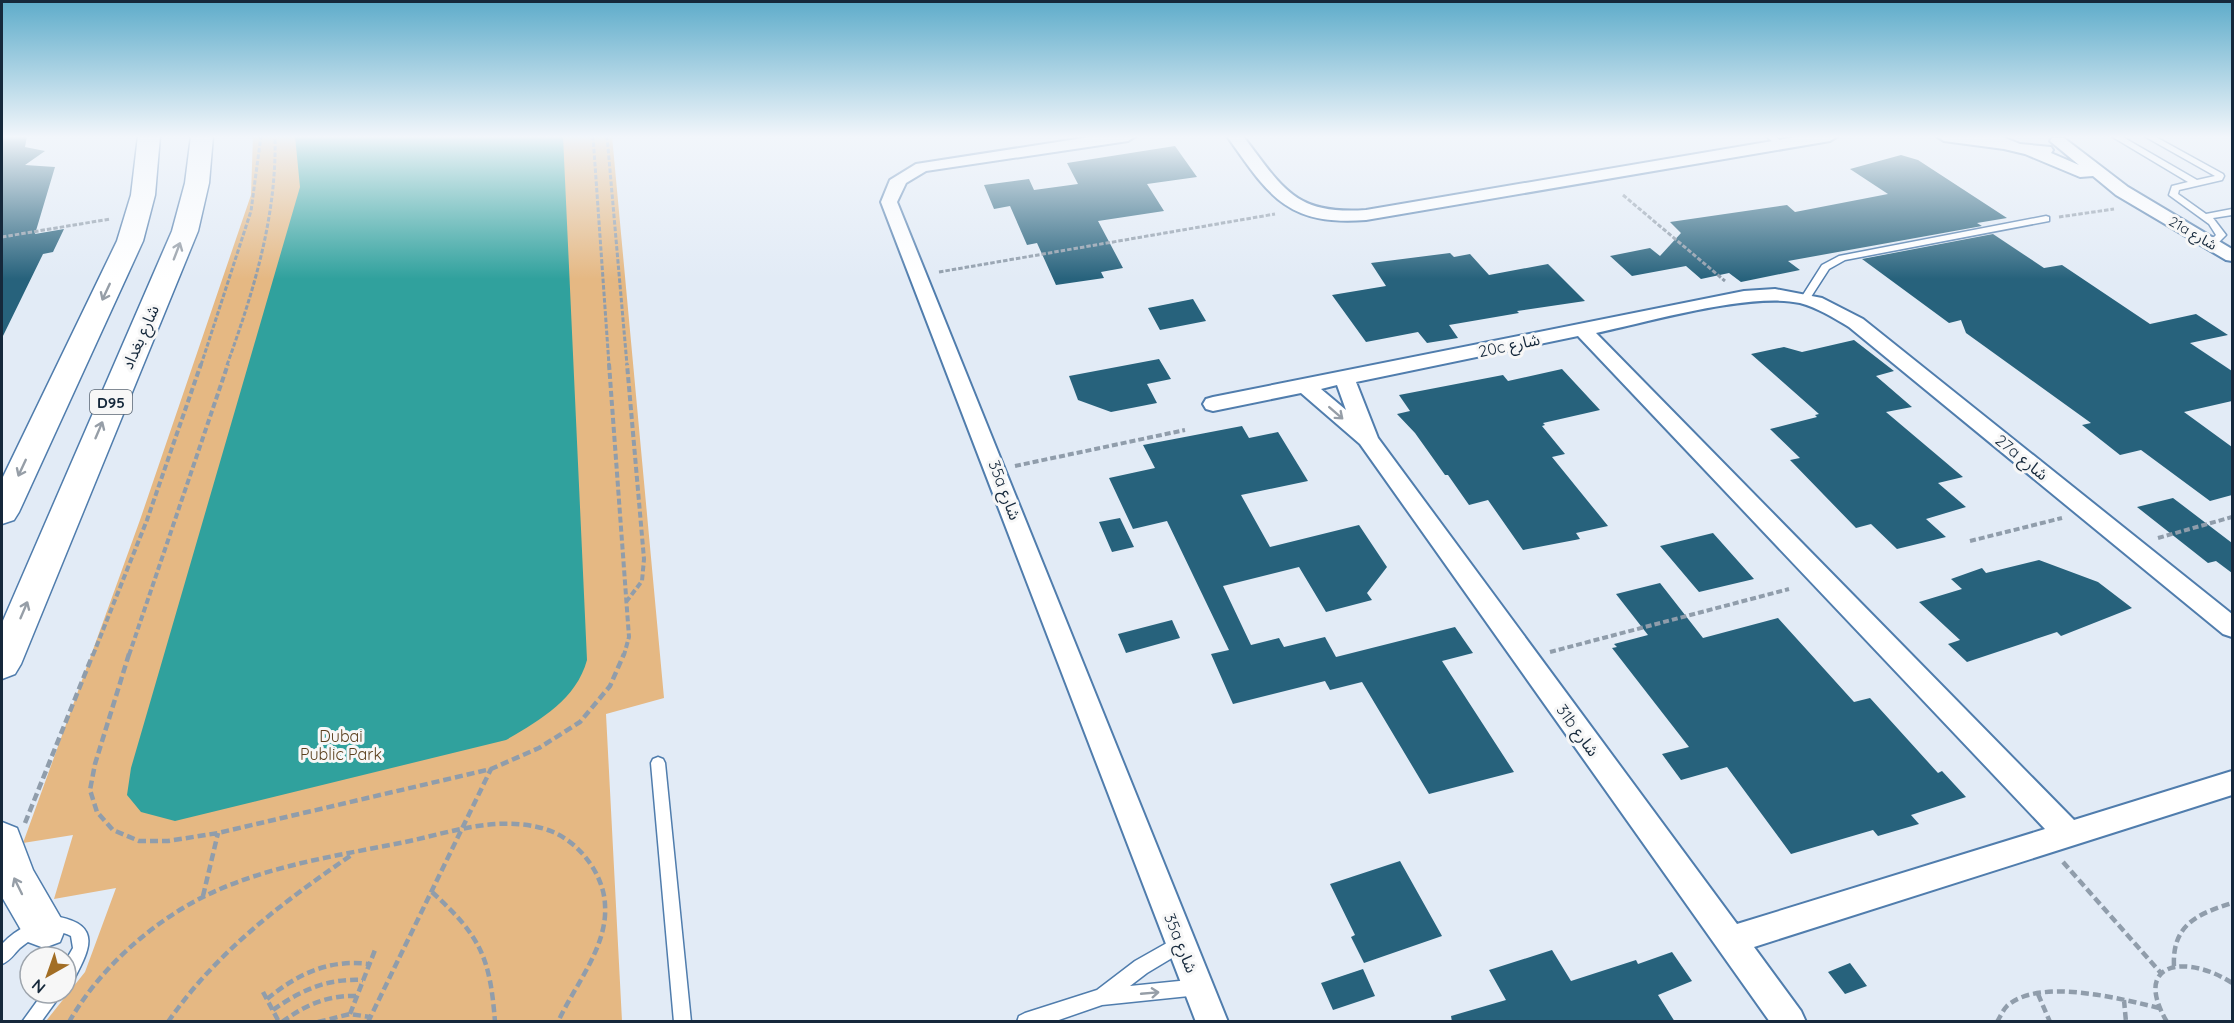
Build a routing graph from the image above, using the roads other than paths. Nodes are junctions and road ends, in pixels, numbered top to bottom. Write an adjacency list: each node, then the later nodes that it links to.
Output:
1 (144, 184): 21 (main road, one-way to 21)
2 (197, 184): 23 (main road, شارع بغداد / D95, one-way to 2)
3 (897, 184): 30 (street, 35a شارع)
4 (1272, 184): 5 (street)
5 (1536, 184)
6 (2106, 184): 9 (street, 21a شارع)
7 (2113, 184): 9 (street, 21a شارع)
8 (2193, 184): 11 (lane)
9 (2122, 191): 13 (street, 21a شارع)
10 (2232, 212): 11 (lane)
11 (2205, 217): 13 (lane)
12 (2046, 219): 15 (lane)
13 (2212, 244): 14 (street, 21a شارع)
14 (2232, 256)
15 (1806, 298): 16 (street, 20c شارع); 22 (street, 27a شارع)
16 (1583, 330): 17 (street, 20c شارع); 26 (street)
17 (1345, 379): 18 (street, 20c شارع); 20 (street, 31b شارع)
18 (1306, 387): 19 (street, 20c شارع); 20 (street, 31b شارع, one-way to 20)
19 (1213, 405)
20 (1367, 439): 29 (street, 31b شارع)
21 (2, 512)
22 (2232, 627)
23 (2, 664)
24 (658, 764): 37 (lane)
25 (2232, 783): 26 (street)
26 (2057, 838): 29 (street)
27 (5, 853): 28 (main road, one-way to 27)
28 (44, 927): 31 (lane); 32 (lane)
29 (1731, 940): 40 (street, 31b شارع)
30 (1181, 942): 33 (street, 35a شارع); 34 (lane)
31 (78, 955)
32 (2, 956)
33 (1199, 987): 34 (lane, one-way to 33); 39 (street, 35a شارع)
34 (1102, 997): 38 (lane)
35 (44, 1005): 36 (lane)
36 (30, 1022)
37 (683, 1022)
38 (1025, 1022)
39 (1212, 1022)
40 (1790, 1022)

